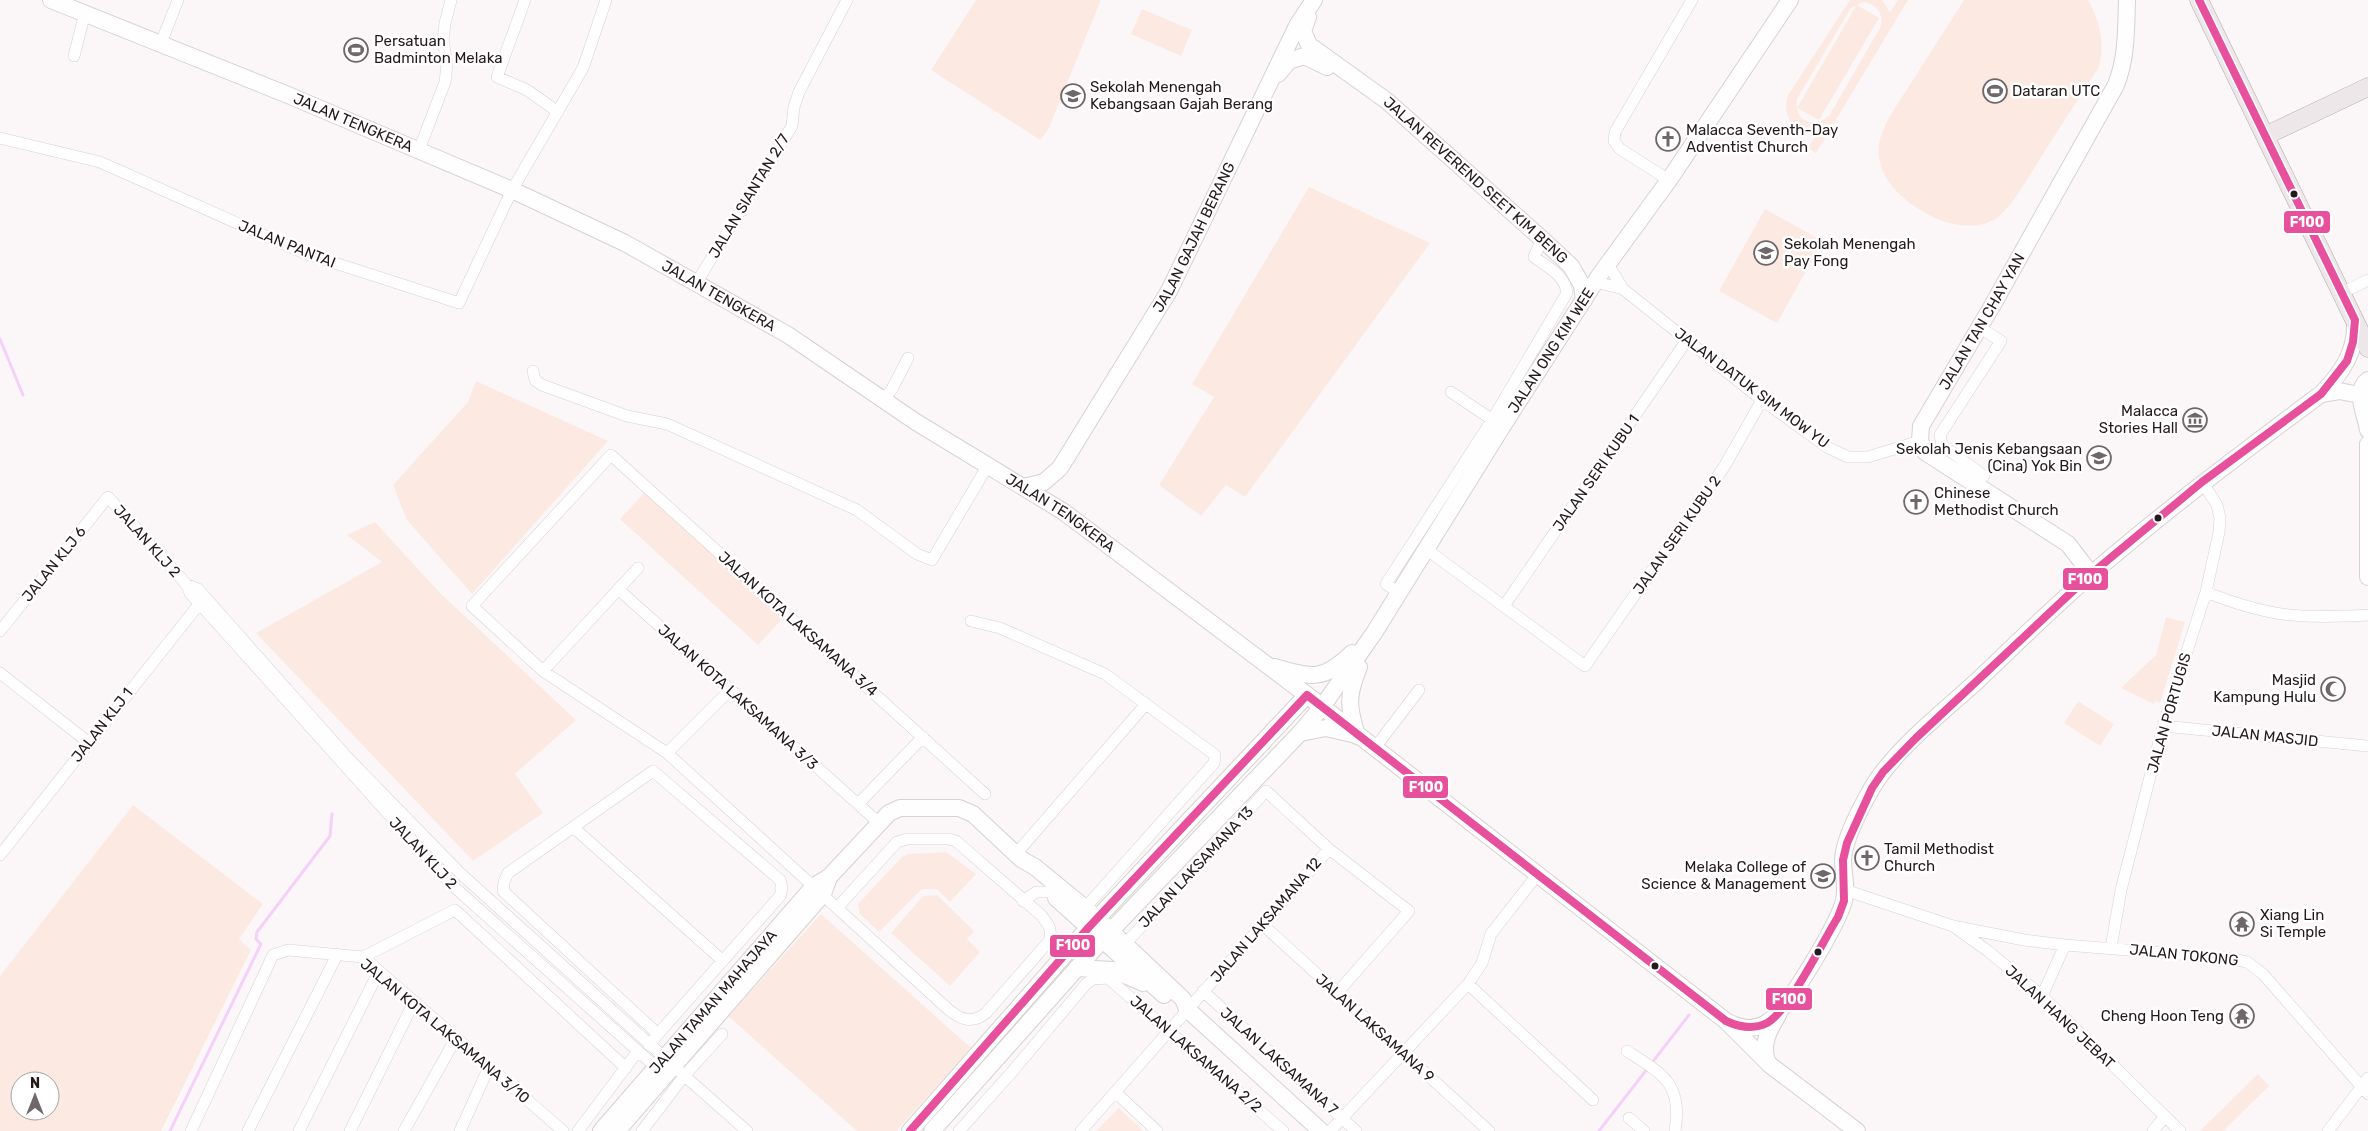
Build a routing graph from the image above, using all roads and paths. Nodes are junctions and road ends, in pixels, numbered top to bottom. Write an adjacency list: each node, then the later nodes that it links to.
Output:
1 (51, 0): 12 (main road, JALAN TENGKERA)
2 (178, 0): 13 (street)
3 (451, 0): 21 (street)
4 (525, 0): 18 (street)
5 (606, 0): 18 (street)
6 (847, 0): 27 (street, JALAN SIANTAN 2/7)
7 (1692, 0): 22 (street)
8 (2127, 0): 33 (main road, JALAN TAN CHAY YAN)
9 (2199, 0): 19 (main road)
10 (1314, 1): 15 (main road, JALAN REVEREND SEET KIM BENG); 17 (main road, JALAN GAJAH BERANG)
11 (1786, 1): 22 (main road, JALAN ONG KIM WEE)
12 (85, 13): 13 (main road, JALAN TENGKERA); 14 (street)
13 (161, 43): 21 (main road, JALAN TENGKERA)
14 (74, 56)
15 (1348, 73): 17 (main road, JALAN REVEREND SEET KIM BENG); 24 (main road, JALAN REVEREND SEET KIM BENG)
16 (2368, 87): 19 (main road)
17 (1265, 94): 49 (main road, JALAN GAJAH BERANG)
18 (558, 112): 23 (street)
19 (2265, 136): 30 (main road)
20 (0, 138): 23 (street, JALAN PANTAI)
21 (419, 150): 23 (main road, JALAN TENGKERA)
22 (1669, 180): 25 (main road, JALAN ONG KIM WEE)
23 (512, 190): 27 (main road, JALAN TENGKERA)
24 (1542, 239): 31 (main road, JALAN REVEREND SEET KIM BENG); 44 (street)
25 (1608, 264): 28 (main road, JALAN ONG KIM WEE); 29 (street, JALAN DATUK SIM MOW YU)
26 (2368, 280): 30 (street)
27 (696, 282): 43 (main road, JALAN TENGKERA)
28 (1596, 282): 29 (street, JALAN DATUK SIM MOW YU); 31 (main road, JALAN ONG KIM WEE)
29 (1623, 289): 34 (street, JALAN DATUK SIM MOW YU)
30 (2342, 293): 32 (main road)
31 (1584, 300): 44 (main road, JALAN ONG KIM WEE)
32 (2355, 320): 35 (main road); 40 (main road)
33 (1979, 327): 46 (main road, JALAN TAN CHAY YAN); 50 (street)
34 (1687, 340): 42 (street, JALAN DATUK SIM MOW YU); 63 (street, JALAN SERI KUBU 1)
35 (2368, 348)
36 (908, 358): 43 (street)
37 (533, 372): 48 (street)
38 (2368, 380): 41 (main road)
39 (1450, 392): 44 (street)
40 (2321, 394): 41 (main road); 51 (main road)
41 (2360, 395): 45 (main road)
42 (1762, 400): 46 (street, JALAN DATUK SIM MOW YU); 63 (street, JALAN SERI KUBU 2)
43 (883, 401): 48 (main road, JALAN TENGKERA)
44 (1497, 423): 55 (main road, JALAN ONG KIM WEE); 61 (street)
45 (2368, 430)
46 (1920, 441): 57 (main road)
47 (2368, 444): 58 (main road)
48 (988, 465): 52 (main road, JALAN TENGKERA)
49 (1060, 468): 52 (main road, JALAN GAJAH BERANG); 54 (main road, JALAN GAJAH BERANG)
50 (1984, 476)
51 (2202, 482): 57 (main road); 60 (street, JALAN PORTUGIS)
52 (1024, 487): 54 (main road, JALAN TENGKERA)
53 (108, 497): 62 (street, JALAN KLJ 2); 66 (street, JALAN KLJ 6)
54 (1064, 512): 68 (main road, JALAN TENGKERA)
55 (1426, 549): 61 (main road, JALAN ONG KIM WEE); 63 (street)
56 (638, 568): 59 (street)
57 (2091, 574): 96 (main road)
58 (2368, 577)
59 (618, 589): 69 (street); 71 (street, JALAN KOTA LAKSAMANA 3/3)
60 (2206, 592): 64 (street); 77 (street, JALAN PORTUGIS)
61 (1399, 593): 67 (main road, JALAN ONG KIM WEE)
62 (202, 600): 81 (street, JALAN KLJ 1); 85 (street, JALAN KLJ 2)
63 (1504, 606)
64 (2368, 615)
65 (971, 621): 74 (street)
66 (0, 631)
67 (1374, 633): 68 (main road); 75 (main road, JALAN ONG KIM WEE); 79 (main road)
68 (1266, 664): 73 (main road, JALAN TENGKERA); 76 (main road)
69 (543, 671): 80 (street, JALAN KOTA LAKSAMANA 3/4); 84 (street)
70 (0, 673): 81 (street)
71 (730, 690): 84 (street); 88 (street, JALAN KOTA LAKSAMANA 3/3)
72 (1419, 690): 83 (street)
73 (1307, 695): 75 (main road, JALAN TENGKERA); 76 (main road)
74 (1146, 704): 93 (street); 100 (street)
75 (1322, 707): 78 (main road, JALAN ONG KIM WEE); 79 (main road, JALAN TENGKERA)
76 (1285, 720): 100 (main road)
77 (2163, 726): 82 (street, JALAN MASJID); 106 (street, JALAN PORTUGIS)
78 (1300, 733): 79 (main road); 103 (main road, JALAN ONG KIM WEE)
79 (1357, 736): 83 (main road, JALAN TENGKERA)
80 (922, 737): 87 (street, JALAN KOTA LAKSAMANA 3/4); 88 (street)
81 (88, 742): 92 (street, JALAN KLJ 1)
82 (2368, 746)
83 (1374, 749): 94 (main road, JALAN TENGKERA)
84 (666, 753): 95 (street)
85 (343, 759): 125 (street, JALAN KLJ 2); 126 (street, JALAN KLJ 2)
86 (1266, 791): 91 (street, JALAN LAKSAMANA 12); 104 (street, JALAN LAKSAMANA 13)
87 (984, 794)
88 (858, 804): 89 (street, JALAN KOTA LAKSAMANA 3/3)
89 (878, 822): 93 (main road, JALAN TAMAN MAHAJAYA); 95 (main road, JALAN TAMAN MAHAJAYA)
90 (573, 827): 109 (street); 109 (street); 122 (street)
91 (1328, 849): 101 (street, JALAN LAKSAMANA 12); 115 (street)
92 (0, 855)
93 (1018, 857): 97 (main road, JALAN TAMAN MAHAJAYA); 100 (main road, JALAN TAMAN MAHAJAYA)
94 (1537, 875): 112 (street); 120 (main road, JALAN TENGKERA)
95 (819, 890): 99 (street); 131 (main road, JALAN TAMAN MAHAJAYA); 131 (main road, JALAN TAMAN MAHAJAYA)
96 (1845, 890): 102 (street, JALAN HANG JEBAT); 119 (main road)
97 (1050, 892): 98 (street); 100 (main road, JALAN TAMAN MAHAJAYA)
98 (1023, 901): 99 (street); 99 (street)
99 (837, 908)
100 (1090, 918): 103 (main road); 151 (main road)
101 (1262, 924): 114 (street, JALAN LAKSAMANA 12); 115 (street, JALAN LAKSAMANA 9)
102 (1953, 926): 105 (street, JALAN TOKONG); 116 (street, JALAN HANG JEBAT)
103 (1107, 935): 104 (main road); 110 (main road, JALAN ONG KIM WEE); 113 (main road)
104 (1126, 944): 118 (main road)
105 (2065, 945): 106 (street, JALAN TOKONG); 116 (street)
106 (2111, 948): 133 (street, JALAN TOKONG)
107 (337, 955): 108 (street, JALAN KOTA LAKSAMANA 3/10); 139 (street, JALAN KOTA LAKSAMANA 3/10); 140 (street)
108 (363, 957): 111 (street, JALAN KOTA LAKSAMANA 3/10); 132 (street)
109 (723, 961): 122 (street)
110 (1077, 968): 113 (main road); 152 (main road, JALAN ONG KIM WEE)
111 (378, 971): 117 (street, JALAN KOTA LAKSAMANA 3/10); 141 (street)
112 (1468, 984): 128 (street); 135 (street)
113 (1157, 989): 118 (main road)
114 (1203, 991): 118 (street, JALAN LAKSAMANA 12); 137 (street, JALAN LAKSAMANA 7)
115 (1336, 993): 128 (street, JALAN LAKSAMANA 9)
116 (2042, 996): 136 (street, JALAN HANG JEBAT)
117 (414, 1002): 124 (street, JALAN KOTA LAKSAMANA 3/10); 142 (street)
118 (1188, 1009): 121 (street, JALAN LAKSAMANA 12); 157 (main road)
119 (1781, 1012): 120 (main road); 129 (main road)
120 (1726, 1021): 129 (main road, JALAN TENGKERA)
121 (1169, 1031): 134 (street, JALAN LAKSAMANA 12); 153 (street, JALAN LAKSAMANA 2/2); 156 (street, JALAN LAKSAMANA 2/2)
122 (658, 1034): 125 (street)
123 (722, 1034): 131 (street)
124 (456, 1038): 130 (street, JALAN KOTA LAKSAMANA 3/10); 143 (street)
125 (649, 1045): 131 (street, JALAN KLJ 2)
126 (638, 1051): 131 (street, JALAN KLJ 2); 132 (street)
127 (1627, 1051): 162 (street)
128 (1402, 1053): 137 (street); 160 (street, JALAN LAKSAMANA 9)
129 (1767, 1061): 163 (main road, JALAN TENGKERA)
130 (489, 1067): 144 (street); 145 (street, JALAN KOTA LAKSAMANA 3/10)
131 (669, 1067): 147 (main road, JALAN TAMAN MAHAJAYA); 148 (main road, JALAN TAMAN MAHAJAYA); 149 (street); 150 (street)
132 (626, 1068): 146 (street)
133 (2366, 1086): 166 (street)
134 (1115, 1092): 154 (street, JALAN LAKSAMANA 12); 155 (street)
135 (1593, 1100)
136 (2165, 1116): 164 (street); 165 (street, JALAN HANG JEBAT)
137 (1342, 1118): 158 (street); 159 (street, JALAN LAKSAMANA 7)
138 (1628, 1118): 161 (street)
139 (191, 1131)
140 (248, 1131)
141 (299, 1131)
142 (350, 1131)
143 (404, 1131)
144 (460, 1131)
145 (563, 1131)
146 (578, 1131)
147 (602, 1131)
148 (617, 1131)
149 (642, 1131)
150 (747, 1131)
151 (910, 1131)
152 (932, 1131)
153 (959, 1131)
154 (1081, 1131)
155 (1157, 1131)
156 (1283, 1131)
157 (1321, 1131)
158 (1330, 1131)
159 (1356, 1131)
160 (1489, 1131)
161 (1644, 1131)
162 (1675, 1131)
163 (1857, 1131)
164 (2153, 1131)
165 (2180, 1131)
166 (2328, 1131)

